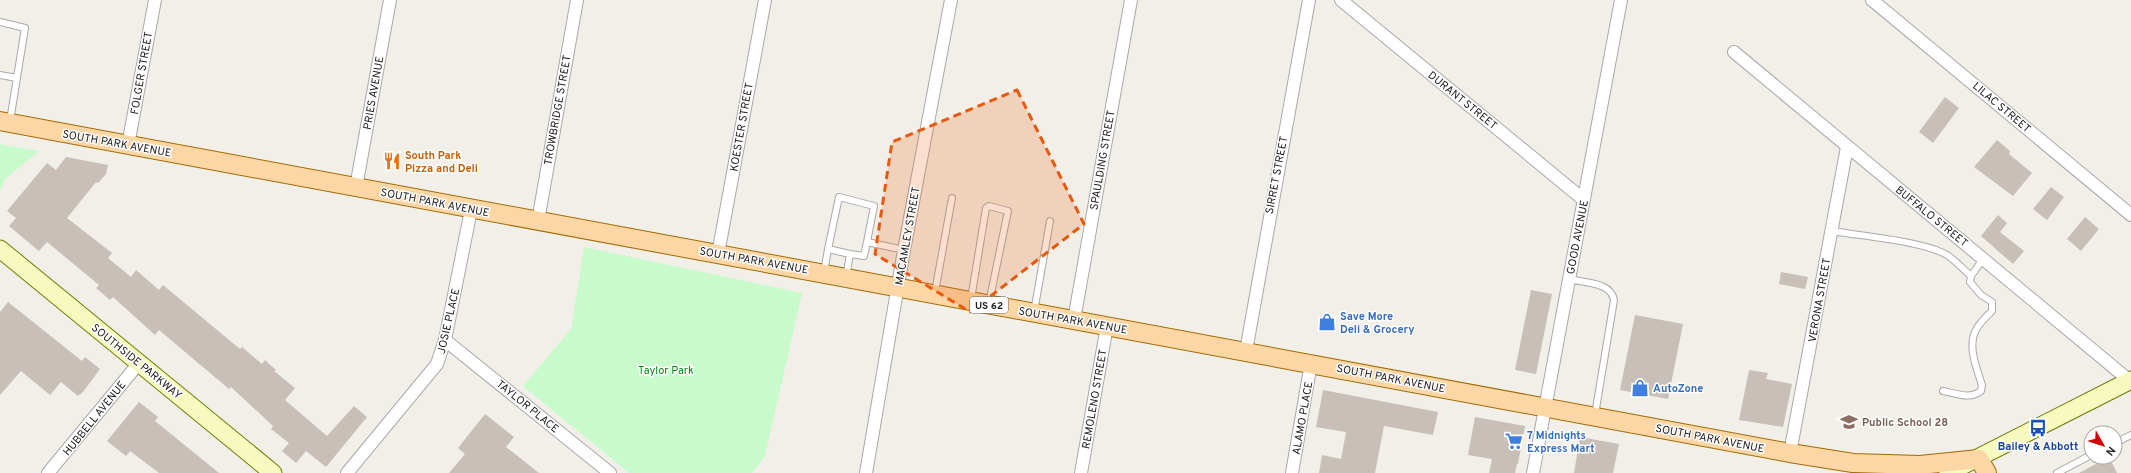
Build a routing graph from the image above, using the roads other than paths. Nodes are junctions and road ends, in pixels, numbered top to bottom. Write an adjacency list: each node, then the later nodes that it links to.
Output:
1 (154, 0): 17 (street, FOLGER STREET)
2 (390, 0): 19 (street, PRIES AVENUE)
3 (578, 0): 24 (street, TROWBRIDGE STREET)
4 (765, 0): 31 (street, KOESTER STREET)
5 (951, 0): 30 (street, MACAMLEY STREET)
6 (1131, 0): 43 (street, SPAULDING STREET)
7 (1309, 0): 46 (street, SIRRET STREET)
8 (1341, 0): 11 (street, DURANT STREET)
9 (1621, 0): 21 (street, GOOD AVENUE)
10 (1872, 0): 23 (street, LILAC STREET)
11 (1354, 4): 21 (street, DURANT STREET)
12 (0, 22): 15 (lane)
13 (1734, 52): 18 (street, BUFFALO STREET)
14 (0, 75): 15 (lane)
15 (17, 78): 16 (lane)
16 (5, 122): 17 (main road, SOUTH PARK AVENUE / US 62)
17 (128, 145): 19 (main road, SOUTH PARK AVENUE / US 62)
18 (1847, 147): 26 (street, VERONA STREET); 33 (street, BUFFALO STREET)
19 (356, 187): 22 (main road, SOUTH PARK AVENUE / US 62)
20 (952, 198): 39 (lane)
21 (1584, 200): 37 (street, GOOD AVENUE)
22 (471, 210): 24 (main road, SOUTH PARK AVENUE / US 62); 45 (street, JOSIE PLACE)
23 (2131, 215)
24 (538, 221): 31 (main road, SOUTH PARK AVENUE / US 62)
25 (1050, 221): 42 (lane)
26 (1832, 231): 35 (lane); 53 (street, VERONA STREET)
27 (867, 242): 29 (lane); 30 (lane); 32 (lane)
28 (0, 248): 47 (street, SOUTHSIDE PARKWAY)
29 (828, 249): 32 (lane); 34 (lane)
30 (904, 250): 38 (street, MACAMLEY STREET)
31 (718, 254): 34 (main road, SOUTH PARK AVENUE / US 62)
32 (850, 254): 36 (lane)
33 (1984, 259): 35 (lane); 49 (street, BUFFALO STREET)
34 (824, 273): 36 (main road, SOUTH PARK AVENUE / US 62)
35 (1971, 276): 50 (lane)
36 (846, 277): 38 (main road, SOUTH PARK AVENUE / US 62)
37 (1570, 279): 51 (street, GOOD AVENUE); 52 (lane)
38 (897, 288): 39 (main road, SOUTH PARK AVENUE / US 62); 60 (street, MACAMLEY STREET)
39 (935, 295): 40 (main road, SOUTH PARK AVENUE / US 62)
40 (971, 302): 41 (main road, SOUTH PARK AVENUE / US 62); 41 (lane)
41 (988, 305): 42 (main road, SOUTH PARK AVENUE / US 62)
42 (1034, 313): 43 (main road, SOUTH PARK AVENUE / US 62)
43 (1074, 320): 44 (main road, SOUTH PARK AVENUE / US 62)
44 (1107, 326): 46 (main road, SOUTH PARK AVENUE / US 62); 61 (street, REMOLENO STREET)
45 (445, 340): 58 (street, JOSIE PLACE); 59 (street, TAYLOR PLACE)
46 (1246, 351): 48 (main road, SOUTH PARK AVENUE / US 62)
47 (139, 363): 56 (street, HUBBELL AVENUE); 57 (street, SOUTHSIDE PARKWAY)
48 (1311, 363): 51 (main road, SOUTH PARK AVENUE / US 62); 62 (street, ALAMO PLACE)
49 (2130, 380): 55 (street, SOUTH PARK AVENUE)
50 (1943, 391)
51 (1546, 408): 52 (main road, SOUTH PARK AVENUE / US 62); 63 (street, GOOD AVENUE)
52 (1595, 417): 53 (main road, SOUTH PARK AVENUE / US 62)
53 (1790, 453): 55 (main road, SOUTH PARK AVENUE / US 62)
54 (2083, 459): 65 (lane)
55 (1983, 466): 64 (street)
56 (48, 473)
57 (273, 473)
58 (347, 473)
59 (610, 473)
60 (866, 473)
61 (1081, 473)
62 (1292, 473)
63 (1534, 473)
64 (1948, 473)
65 (2057, 473)

